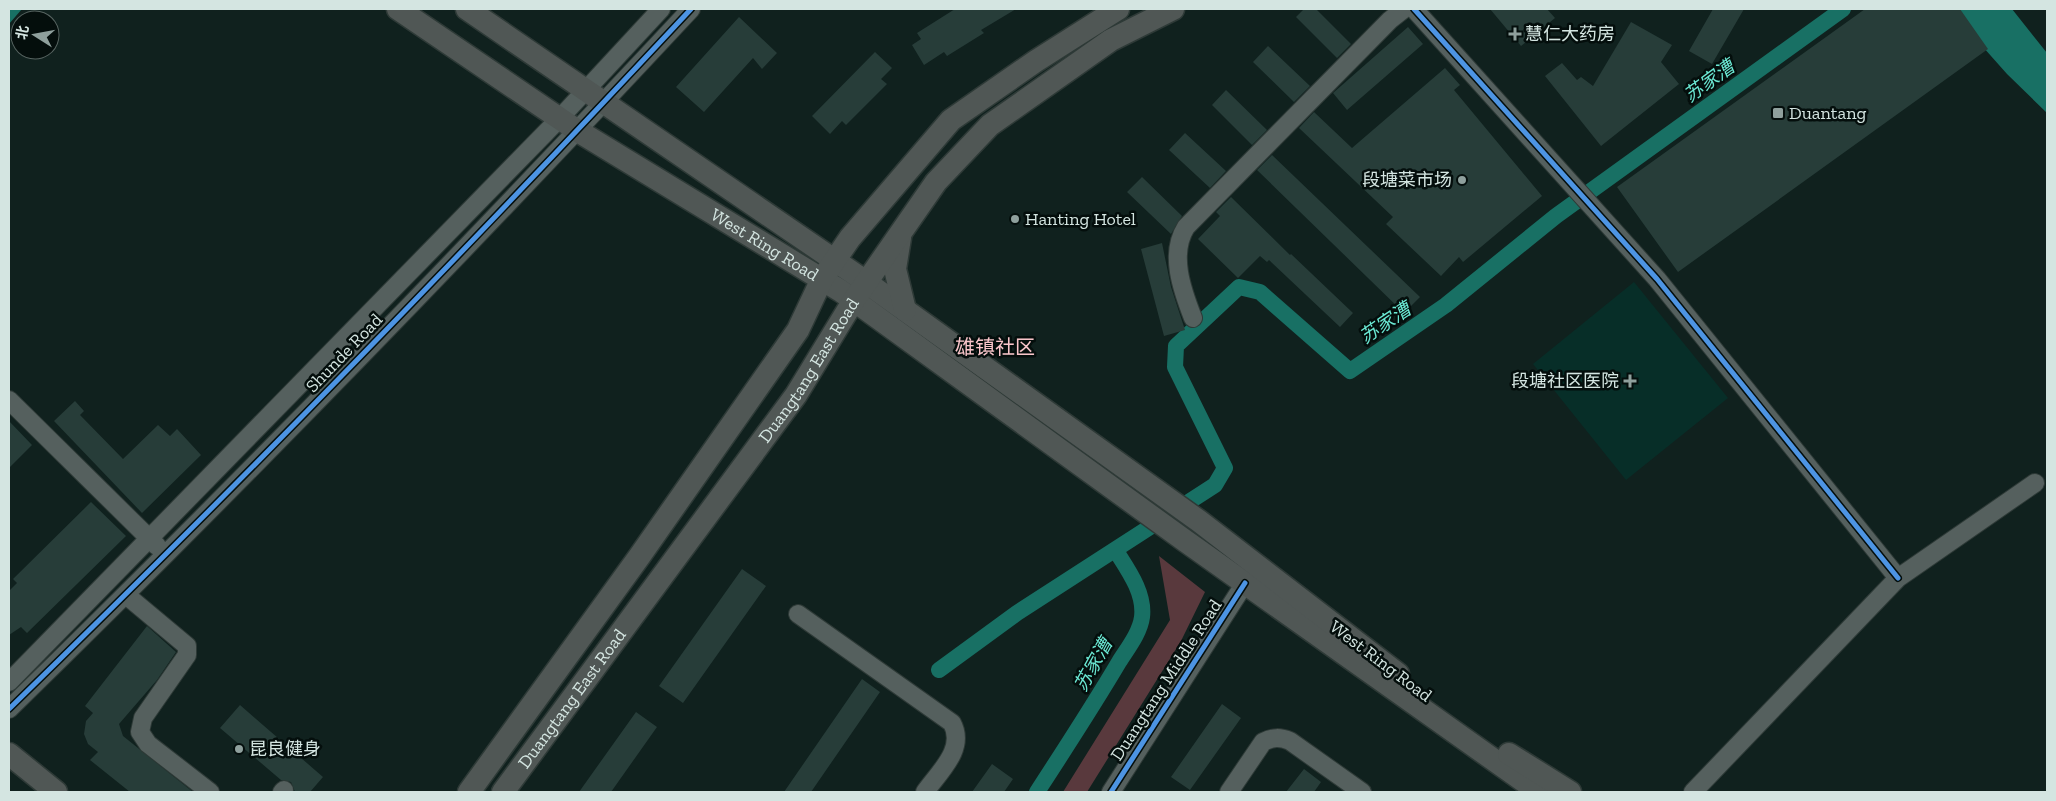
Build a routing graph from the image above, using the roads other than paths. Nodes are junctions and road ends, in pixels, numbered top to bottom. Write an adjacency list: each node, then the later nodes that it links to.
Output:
1 (398, 9): 10 (main road, West Ring Road)
2 (467, 9): 9 (main road, West Ring Road)
3 (661, 9): 9 (street, Shunde Road)
4 (691, 9): 9 (street, Shunde Road)
5 (1118, 9): 13 (main road, Duangtang East Road)
6 (1172, 9): 12 (main road, Duangtang East Road)
7 (1404, 9): 17 (street)
8 (1414, 9): 22 (street)
9 (595, 96): 10 (street, Shunde Road); 11 (street, Shunde Road); 13 (main road, West Ring Road)
10 (560, 118): 11 (main road, West Ring Road); 20 (street, Shunde Road)
11 (578, 131): 14 (main road, West Ring Road); 21 (street, Shunde Road)
12 (900, 236): 15 (main road, Duangtang East Road); 16 (main road)
13 (835, 260): 14 (main road, Duangtang East Road); 15 (main road, West Ring Road)
14 (822, 280): 15 (main road, West Ring Road); 31 (main road, Duangtang East Road)
15 (860, 291): 16 (main road, West Ring Road); 23 (main road, West Ring Road); 32 (main road, Duangtang East Road)
16 (905, 310): 38 (main road, West Ring Road)
17 (1194, 318)
18 (9, 400): 20 (street)
19 (2035, 483): 22 (street)
20 (150, 539): 21 (street); 26 (street, Shunde Road)
21 (166, 555): 24 (street, Shunde Road)
22 (1898, 578): 39 (street)
23 (1245, 583): 34 (street, Duangtang Middle Road); 37 (main road, West Ring Road)
24 (126, 595): 27 (street, Shunde Road); 30 (street)
25 (798, 614): 33 (street)
26 (9, 682)
27 (9, 709)
28 (9, 754): 29 (main road)
29 (56, 792)
30 (210, 792)
31 (469, 792)
32 (503, 792)
33 (925, 792)
34 (1111, 792)
35 (1229, 792): 36 (street)
36 (1362, 792)
37 (1539, 792)
38 (1570, 792)
39 (1693, 792)

